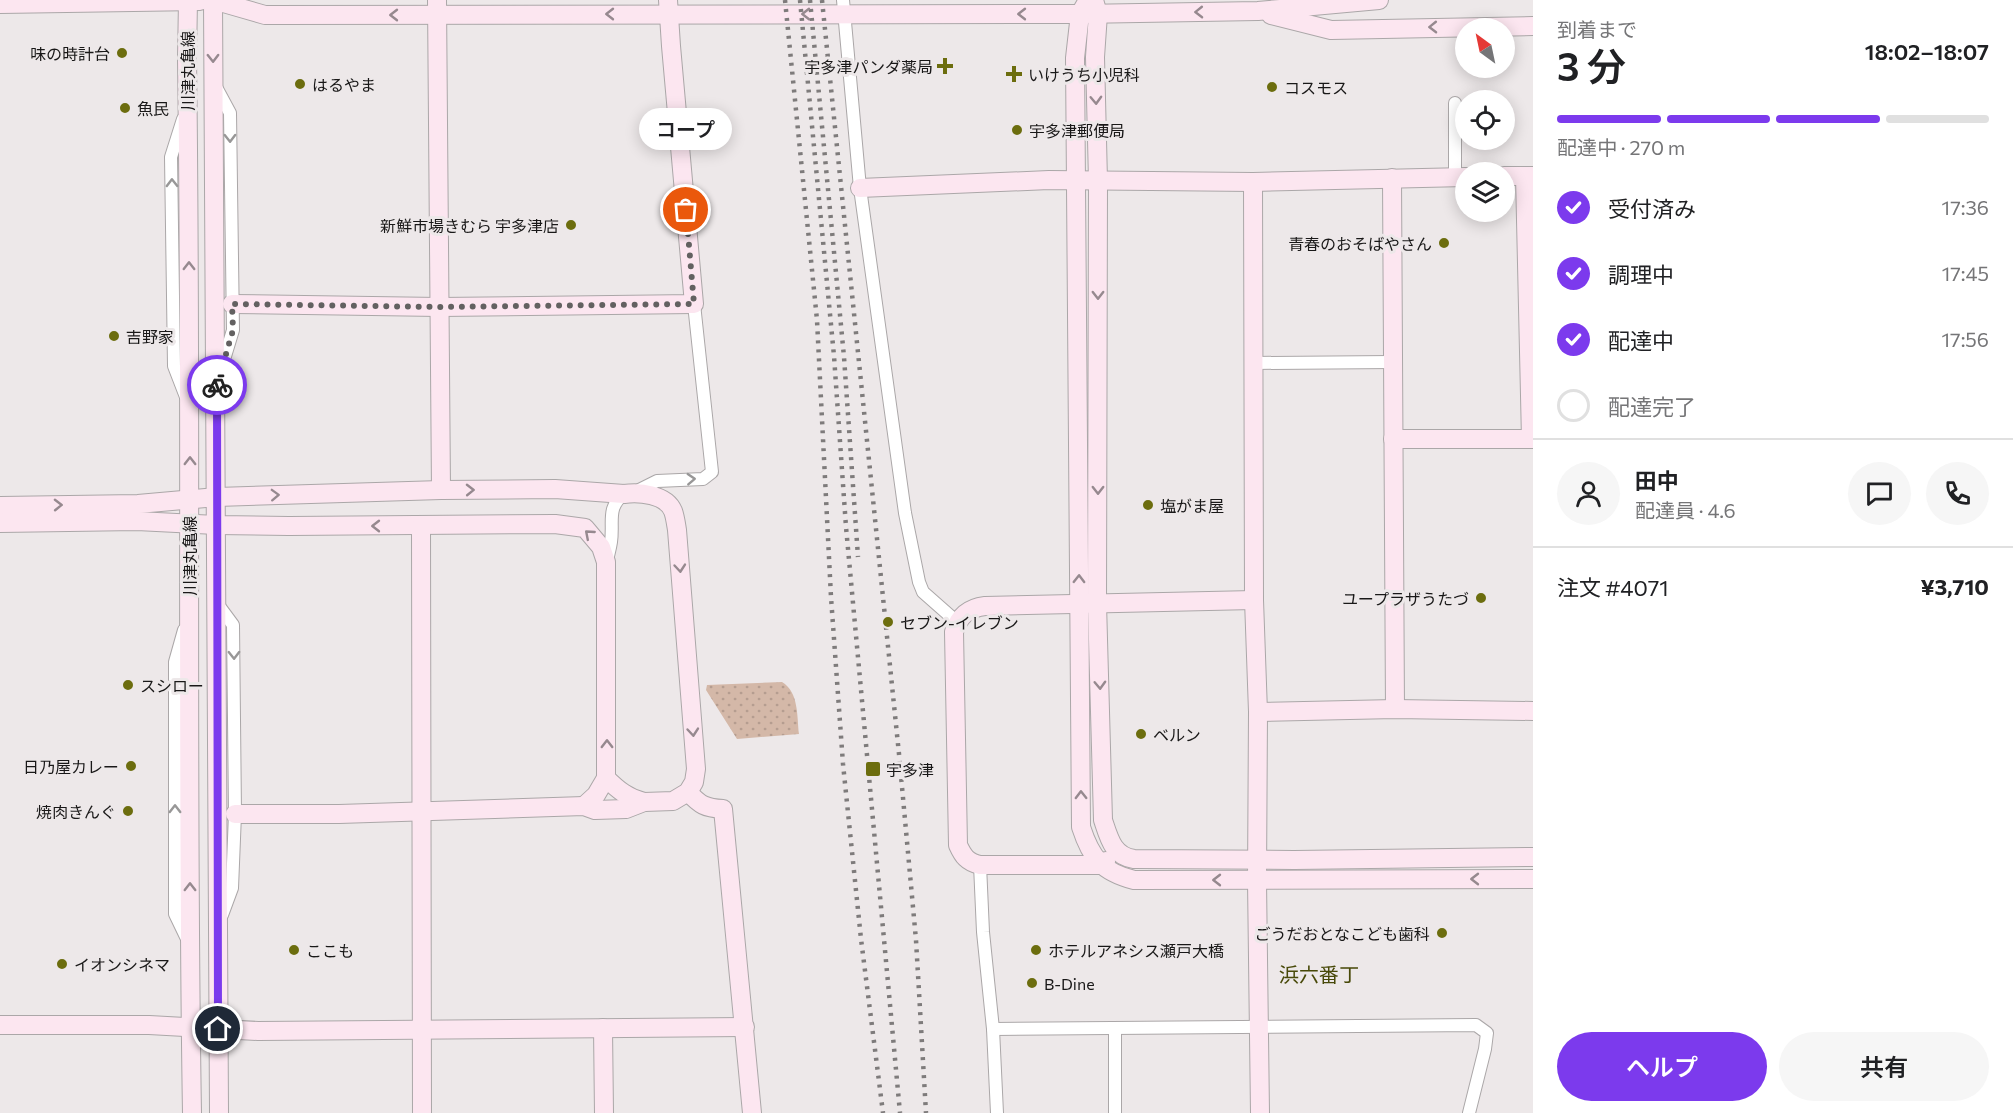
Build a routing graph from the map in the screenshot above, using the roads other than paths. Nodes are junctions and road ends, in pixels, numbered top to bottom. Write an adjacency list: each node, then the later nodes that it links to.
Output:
1 (188, 0): 2 (street); 6 (street); 32 (street, 川津丸亀線, one-way to 1)
2 (213, 0): 7 (street, one-way to 2); 13 (street, 川津丸亀線, one-way to 13)
3 (1353, 0): 5 (street)
4 (1379, 0): 5 (street)
5 (1358, 1): 11 (street)
6 (0, 4)
7 (437, 7): 8 (street, one-way to 7); 23 (street)
8 (669, 7): 9 (street, one-way to 8); 22 (street)
9 (844, 7): 10 (street, one-way to 9); 20 (street)
10 (1090, 7): 11 (street, one-way to 10); 17 (street, one-way to 17); 18 (street)
11 (1258, 11): 12 (street, one-way to 11)
12 (1533, 26)
13 (214, 83): 21 (street, one-way to 21); 26 (street, 川津丸亀線)
14 (1529, 176): 28 (street)
15 (1455, 177): 16 (street)
16 (1392, 178): 19 (street); 24 (street)
17 (1098, 181): 18 (street); 19 (street); 41 (street, one-way to 41)
18 (1077, 182): 20 (street); 42 (street, one-way to 18)
19 (1253, 182): 25 (street)
20 (860, 188): 43 (street)
21 (232, 304): 23 (street); 26 (street)
22 (694, 304): 23 (street); 30 (street, one-way to 22)
23 (439, 307): 29 (street)
24 (1393, 362): 25 (street); 27 (street)
25 (1254, 363): 39 (street)
26 (216, 388): 31 (street, 川津丸亀線)
27 (1393, 439): 28 (street); 44 (street)
28 (1532, 439)
29 (441, 490): 30 (street, one-way to 30); 31 (street, one-way to 29)
30 (630, 493): 38 (street); 48 (street, one-way to 48)
31 (217, 497): 32 (street); 36 (street, 川津丸亀線)
32 (190, 499): 33 (street, one-way to 32); 35 (street, 川津丸亀線)
33 (0, 506)
34 (0, 523): 35 (street)
35 (188, 524): 36 (street); 63 (street, 川津丸亀線, one-way to 35)
36 (216, 525): 37 (street, one-way to 36); 40 (street, 川津丸亀線)
37 (421, 526): 38 (street, one-way to 37); 51 (street)
38 (606, 562): 47 (street, one-way to 38)
39 (1254, 600): 41 (street); 46 (street)
40 (216, 602): 52 (street, one-way to 52); 60 (street, 川津丸亀線)
41 (1097, 603): 42 (street); 53 (street, one-way to 53)
42 (1079, 604): 43 (street); 57 (street, one-way to 42)
43 (957, 622): 56 (street)
44 (1395, 709): 45 (street); 46 (street)
45 (1533, 711)
46 (1258, 712): 55 (street)
47 (606, 778): 49 (street); 50 (street)
48 (688, 792): 49 (street); 64 (street)
49 (644, 802): 50 (street)
50 (584, 806): 51 (street)
51 (420, 811): 52 (street); 68 (street)
52 (235, 814): 60 (street)
53 (1118, 853): 55 (street); 57 (street)
54 (1533, 857): 55 (street)
55 (1257, 859): 59 (street)
56 (980, 865): 57 (street); 69 (street)
57 (1100, 865): 59 (street, one-way to 57)
58 (1533, 879): 59 (street, one-way to 59)
59 (1257, 880): 62 (street)
60 (217, 930): 67 (street, 川津丸亀線)
61 (0, 1025): 63 (street)
62 (1260, 1026): 66 (street); 79 (street); 80 (street)
63 (191, 1027): 67 (street); 71 (street, 川津丸亀線)
64 (745, 1027): 65 (street); 76 (street)
65 (603, 1028): 68 (street); 75 (street)
66 (1115, 1028): 69 (street); 78 (street)
67 (218, 1029): 68 (street); 70 (street, 川津丸亀線)
68 (420, 1029): 74 (street)
69 (993, 1029): 77 (street)
70 (219, 1093): 72 (street, 川津丸亀線); 73 (street)
71 (191, 1111)
72 (219, 1113)
73 (230, 1113)
74 (422, 1113)
75 (604, 1113)
76 (752, 1113)
77 (997, 1113)
78 (1115, 1113)
79 (1260, 1113)
80 (1469, 1113)

